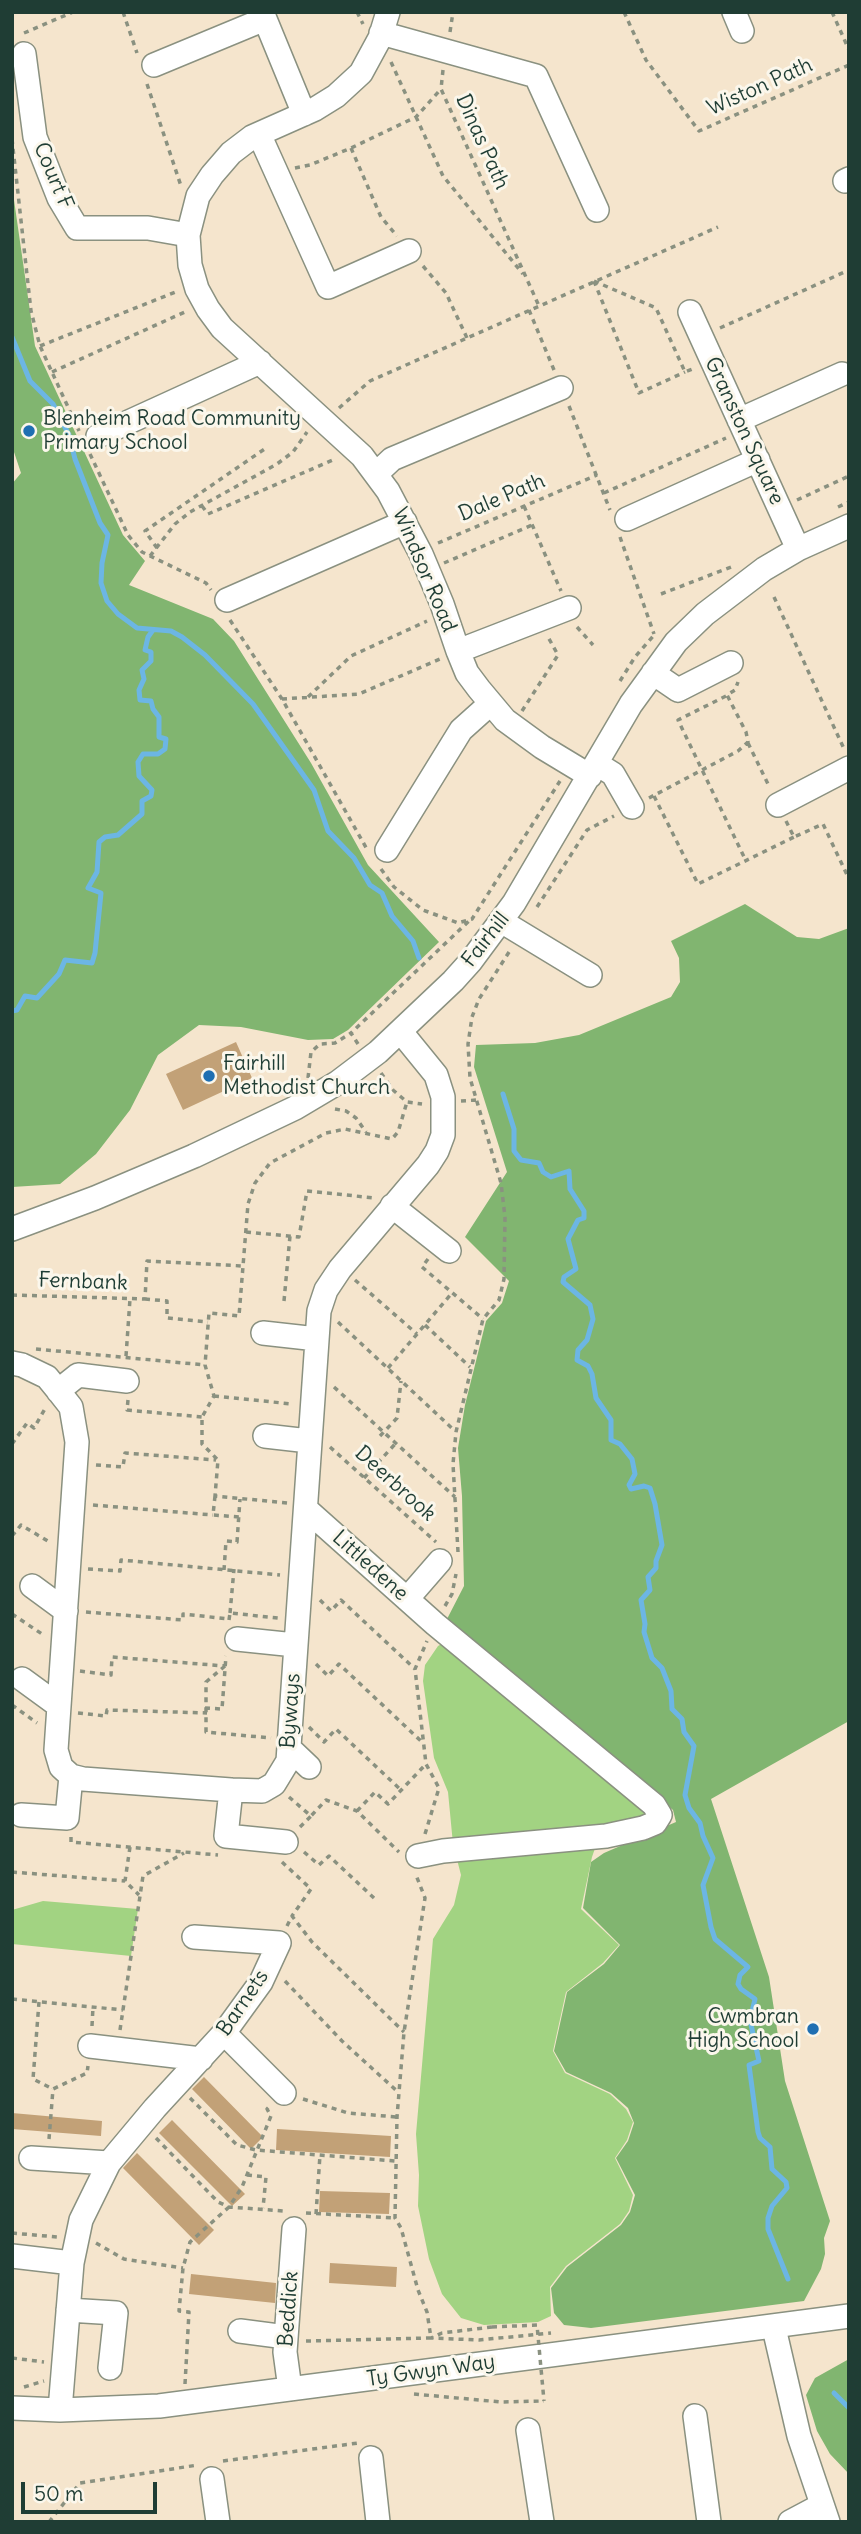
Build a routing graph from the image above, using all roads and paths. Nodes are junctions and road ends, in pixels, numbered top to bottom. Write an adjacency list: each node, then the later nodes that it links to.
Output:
1 (73, 12): 8 (path)
2 (123, 12): 12 (path)
3 (453, 12): 10 (path, Dinas Path)
4 (624, 12): 11 (path, Wiston Path)
5 (832, 12): 9 (path)
6 (272, 15): 12 (street); 14 (street)
7 (383, 28): 10 (street); 14 (street, Windsor Road); 15 (path, Dinas Path)
8 (23, 44): 20 (street, Court F)
9 (849, 50)
10 (446, 51): 13 (path, Dinas Path); 19 (street)
11 (849, 65)
12 (147, 69): 20 (path)
13 (441, 89): 15 (path); 24 (path, Dinas Path)
14 (304, 114): 16 (street, Windsor Road)
15 (416, 117): 18 (path); 24 (path, Dinas Path)
16 (259, 134): 18 (street); 20 (street, Windsor Road)
17 (12, 139): 30 (path)
18 (276, 172): 22 (street)
19 (597, 210)
20 (190, 227): 26 (street, Windsor Road)
21 (718, 227): 25 (path)
22 (409, 251)
23 (849, 270): 29 (path)
24 (526, 278): 27 (path, Dinas Path)
25 (594, 281): 27 (path); 34 (path); 34 (path)
26 (200, 293): 30 (path); 32 (street, Windsor Road); 33 (path)
27 (539, 306): 37 (path)
28 (690, 312): 29 (street, Granston Square)
29 (701, 337): 31 (street, Granston Square)
30 (40, 346): 33 (path)
31 (712, 360): 34 (path); 38 (street, Granston Square)
32 (260, 362): 37 (street, Windsor Road); 39 (street)
33 (52, 372): 39 (path)
34 (685, 372)
35 (842, 374): 38 (street)
36 (561, 388): 43 (street)
37 (321, 418): 41 (street, Windsor Road); 46 (path)
38 (742, 425): 42 (street, Granston Square); 45 (path)
39 (89, 439): 55 (path)
40 (266, 448): 53 (path)
41 (356, 450): 43 (street, Windsor Road); 46 (path)
42 (758, 460): 48 (street, Granston Square); 50 (street)
43 (376, 474): 49 (street, Windsor Road)
44 (849, 475): 48 (path)
45 (604, 493): 47 (path, Dale Path); 50 (path)
46 (202, 506): 53 (path)
47 (524, 506): 51 (path); 56 (path, Dale Path)
48 (779, 508): 54 (street, Granston Square)
49 (405, 522): 56 (street, Windsor Road); 60 (street)
50 (620, 524): 64 (path)
51 (532, 525): 56 (path, Dale Path); 61 (path)
52 (849, 526): 54 (street, Fairhill)
53 (157, 548): 55 (path)
54 (799, 550): 68 (street, Fairhill)
55 (150, 556): 60 (path)
56 (423, 560): 62 (street, Windsor Road)
57 (735, 565): 58 (path)
58 (661, 594)
59 (774, 597): 74 (path)
60 (222, 603): 71 (path)
61 (569, 608): 63 (street); 65 (path)
62 (445, 613): 66 (street, Windsor Road); 70 (path)
63 (537, 621): 66 (street); 73 (path)
64 (654, 634)
65 (593, 645)
66 (458, 651): 70 (path); 72 (street, Windsor Road)
67 (731, 663): 68 (street); 69 (path)
68 (653, 673): 77 (street, Fairhill)
69 (727, 695): 78 (path); 78 (path)
70 (307, 697): 71 (path)
71 (282, 699): 83 (path)
72 (490, 704): 75 (street, Windsor Road); 83 (street)
73 (522, 711)
74 (849, 759)
75 (570, 764): 77 (street, Windsor Road); 85 (path)
76 (849, 768): 80 (street)
77 (594, 770): 81 (street, Windsor Road); 86 (street, Fairhill)
78 (702, 771): 79 (path); 84 (path)
79 (654, 796): 81 (path); 84 (path)
80 (778, 805)
81 (632, 807): 87 (path)
82 (794, 837): 84 (path)
83 (378, 856): 85 (path)
84 (745, 859)
85 (472, 919): 90 (path)
86 (501, 921): 87 (street); 89 (street, Fairhill)
87 (520, 934): 88 (street); 94 (path)
88 (590, 975)
89 (401, 1032): 100 (street, Byways); 101 (street, Fairhill)
90 (351, 1033): 91 (path); 93 (path)
91 (362, 1048)
92 (377, 1069): 95 (path)
93 (304, 1085)
94 (477, 1100): 96 (path); 114 (path)
95 (407, 1102): 97 (path); 99 (path)
96 (458, 1102)
97 (431, 1104)
98 (332, 1108): 99 (path)
99 (367, 1134): 102 (path)
100 (394, 1203): 103 (path); 104 (street); 107 (street, Byways)
101 (12, 1229)
102 (246, 1232): 103 (path); 105 (path)
103 (290, 1236): 112 (path)
104 (449, 1251)
105 (243, 1266): 111 (path, Fernbank); 115 (path)
106 (422, 1267): 108 (path)
107 (341, 1268): 113 (street, Byways); 118 (path)
108 (452, 1293): 114 (path); 116 (path)
109 (12, 1295): 110 (path, Fernbank)
110 (130, 1299): 111 (path, Fernbank); 121 (path)
111 (145, 1300): 115 (path)
112 (284, 1301)
113 (321, 1307): 119 (street, Byways); 124 (path)
114 (483, 1319): 123 (path)
115 (208, 1322): 122 (path)
116 (425, 1325): 118 (path); 123 (path)
117 (263, 1333): 119 (street)
118 (417, 1334): 124 (path)
119 (317, 1339): 125 (street, Byways)
120 (20, 1356): 121 (path); 128 (street)
121 (126, 1357): 122 (path)
122 (205, 1365): 129 (path)
123 (470, 1367): 132 (path)
124 (387, 1368): 126 (path)
125 (314, 1370): 131 (street, Byways); 133 (path, Deerbrook)
126 (401, 1381): 132 (path); 133 (path)
127 (128, 1389): 128 (street); 130 (path)
128 (57, 1390): 136 (path); 138 (street)
129 (214, 1396): 130 (path); 131 (path)
130 (202, 1417): 137 (path)
131 (310, 1425): 134 (street); 139 (path, Deerbrook); 144 (street, Byways)
132 (456, 1432): 142 (path)
133 (383, 1435): 135 (path, Deerbrook)
134 (265, 1436)
135 (396, 1443): 139 (path); 142 (path, Deerbrook)
136 (12, 1444)
137 (218, 1460): 138 (path); 140 (path)
138 (75, 1463): 143 (street)
139 (365, 1478): 149 (path, Deerbrook)
140 (215, 1496): 141 (path); 145 (path)
141 (240, 1499): 144 (path); 146 (path)
142 (457, 1499): 149 (path)
143 (73, 1503): 145 (path); 148 (street)
144 (306, 1507): 152 (street, Byways); 154 (street, Littledene)
145 (213, 1515): 146 (path)
146 (239, 1517): 150 (path)
147 (12, 1536): 148 (path)
148 (69, 1556): 150 (path); 155 (street)
149 (449, 1560): 154 (street); 159 (path)
150 (224, 1570): 151 (path)
151 (234, 1570): 152 (path); 156 (path)
152 (300, 1579): 158 (street, Byways); 165 (path)
153 (32, 1586): 155 (street)
154 (407, 1599): 159 (street, Littledene)
155 (66, 1611): 160 (path); 164 (street)
156 (230, 1613): 158 (path); 160 (path)
157 (12, 1614): 161 (path)
158 (297, 1620): 162 (street, Byways)
159 (435, 1624): 165 (path); 189 (street, Littledene)
160 (230, 1636): 162 (street); 163 (path)
161 (45, 1637)
162 (295, 1645): 170 (street, Byways); 174 (path)
163 (225, 1665): 164 (path); 168 (path); 168 (path)
164 (62, 1669): 169 (street)
165 (415, 1669): 174 (path)
166 (22, 1679): 169 (street)
167 (12, 1705): 172 (path)
168 (205, 1708): 171 (path)
169 (59, 1709): 171 (path); 177 (street)
170 (292, 1711): 173 (street, Byways); 180 (path)
171 (207, 1713): 173 (path)
172 (40, 1725)
173 (289, 1744): 176 (street); 178 (street, Byways)
174 (423, 1744): 175 (path)
175 (426, 1764): 180 (path); 189 (path)
176 (309, 1767)
177 (71, 1776): 179 (street); 184 (street)
178 (274, 1784): 179 (street); 183 (path)
179 (231, 1790): 185 (street)
180 (401, 1790): 181 (path)
181 (357, 1811): 183 (path); 189 (path)
182 (21, 1815): 184 (street)
183 (311, 1816): 185 (path)
184 (67, 1818): 186 (path)
185 (288, 1840): 193 (path); 194 (path)
186 (130, 1847): 187 (path); 191 (path)
187 (186, 1852): 188 (path); 192 (path)
188 (221, 1856)
189 (416, 1861): 202 (path)
190 (12, 1872): 191 (path)
191 (125, 1881): 192 (path)
192 (140, 1896): 201 (path)
193 (374, 1898)
194 (292, 1916): 196 (path); 202 (path)
195 (194, 1937): 196 (street, Barnets)
196 (279, 1943): 197 (street, Barnets)
197 (269, 1964): 203 (street, Barnets); 209 (path)
198 (12, 2000): 199 (path)
199 (39, 2002): 200 (path); 208 (path)
200 (93, 2007): 201 (path); 204 (path)
201 (123, 2010): 205 (path)
202 (404, 2032): 209 (path)
203 (224, 2033): 206 (street, Barnets); 210 (street)
204 (90, 2046): 205 (street); 208 (path)
205 (117, 2049): 206 (street)
206 (201, 2059): 207 (street, Barnets)
207 (177, 2085): 212 (street, Barnets); 213 (path)
208 (53, 2089): 215 (path)
209 (398, 2092): 211 (path)
210 (284, 2093): 211 (path); 213 (path)
211 (397, 2117): 216 (path)
212 (142, 2124): 217 (street, Barnets); 219 (path)
213 (256, 2150): 214 (path); 218 (path)
214 (320, 2155): 216 (path); 221 (path)
215 (39, 2158): 217 (street)
216 (395, 2161): 222 (path)
217 (109, 2164): 225 (street, Barnets)
218 (247, 2175): 219 (path); 220 (path)
219 (229, 2207): 220 (path); 228 (path)
220 (263, 2209): 221 (path)
221 (316, 2214): 222 (path)
222 (395, 2218): 234 (path)
223 (294, 2229): 234 (street, Beddick)
224 (12, 2233): 225 (path)
225 (77, 2238): 227 (street, Barnets); 228 (path)
226 (12, 2256): 227 (street)
227 (72, 2263): 229 (street, Barnets)
228 (183, 2268): 238 (path)
229 (68, 2310): 236 (street); 237 (street, Barnets)
230 (849, 2316): 232 (street, Ty Gwyn Way)
231 (492, 2327): 240 (path, bridge)
232 (774, 2328): 239 (street, Ty Gwyn Way); 247 (street)
233 (240, 2331): 234 (street)
234 (286, 2337): 239 (street, Beddick)
235 (12, 2358): 237 (path)
236 (110, 2368)
237 (63, 2370): 241 (path); 242 (street, Barnets)
238 (190, 2387)
239 (289, 2389): 242 (street, Ty Gwyn Way)
240 (403, 2393)
241 (16, 2398): 242 (street, Ty Gwyn Way)
242 (60, 2410)
243 (695, 2416): 251 (street)
244 (528, 2430): 250 (street)
245 (371, 2458): 249 (street)
246 (212, 2479): 248 (street)
247 (825, 2513): 252 (street)
248 (218, 2522)
249 (379, 2522)
250 (541, 2522)
251 (709, 2522)
252 (790, 2522)

